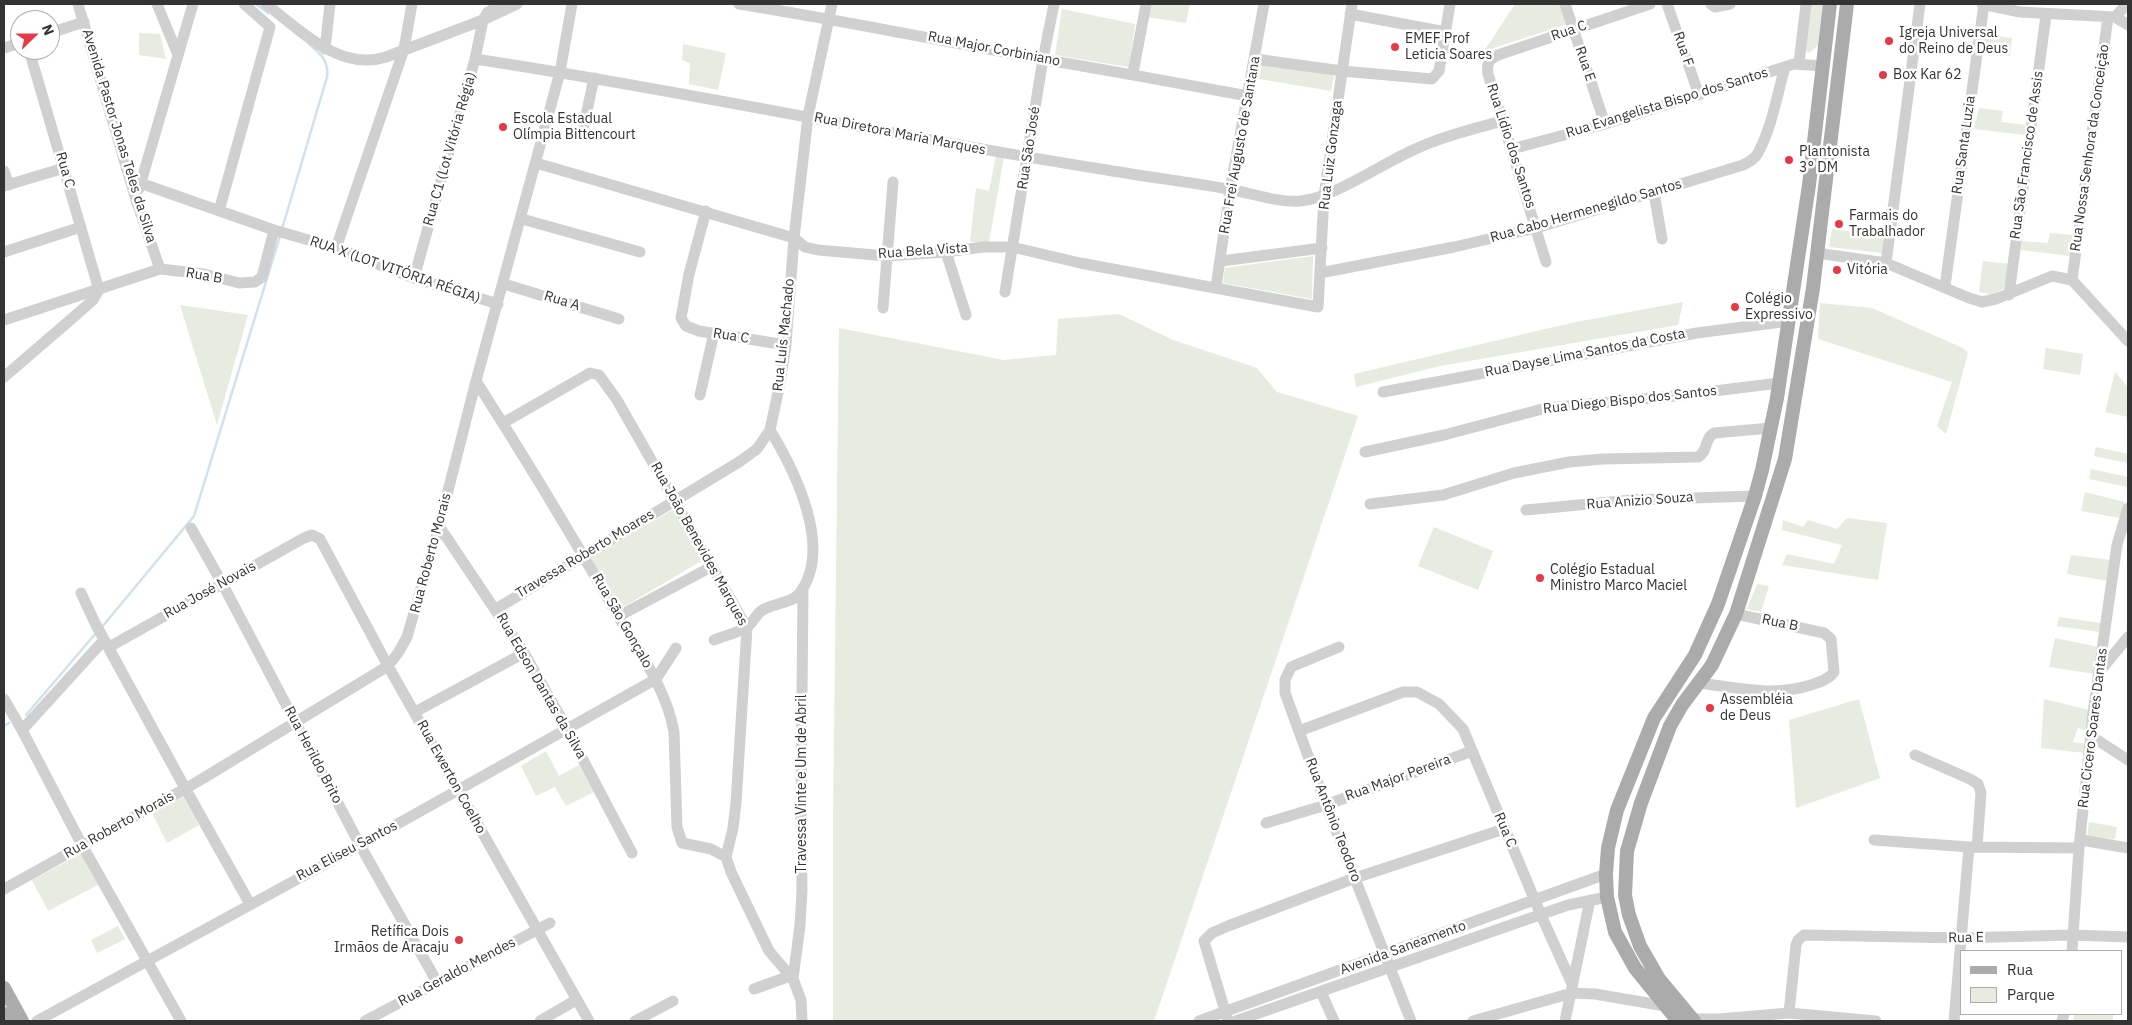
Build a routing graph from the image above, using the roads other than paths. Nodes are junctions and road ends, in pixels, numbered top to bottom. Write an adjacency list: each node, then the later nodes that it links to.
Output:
1 (78, 4): 34 (street, Avenida Pastor Jonas Teles da Silva)
2 (157, 4): 41 (street)
3 (193, 4): 41 (street)
4 (244, 4): 74 (street)
5 (266, 4): 39 (street)
6 (330, 4): 39 (street)
7 (412, 4): 40 (street)
8 (499, 4): 33 (street)
9 (517, 4): 33 (street)
10 (572, 4): 51 (street, Rua Roberto Morais)
11 (739, 4): 32 (street, Rua Major Corbiniano)
12 (832, 4): 32 (street, Rua Luís Machado)
13 (1054, 4): 42 (street, Rua São José)
14 (1146, 4): 52 (street)
15 (1264, 4): 43 (street, Rua Frei Augusto de Santana)
16 (1450, 4): 38 (street)
17 (1565, 4): 36 (street, Rua E)
18 (1650, 4): 36 (street, Rua C)
19 (1667, 4): 54 (street, Rua F)
20 (1711, 4): 21 (street)
21 (1730, 4)
22 (1806, 4): 47 (street)
23 (1830, 4): 48 (main road)
24 (1847, 4): 69 (main road)
25 (1920, 4): 94 (street)
26 (1983, 4): 28 (street); 100 (street, Rua Santa Luzia)
27 (2126, 4): 31 (street)
28 (2020, 8): 30 (street)
29 (1351, 9): 38 (street); 50 (street, Rua Luiz Gonzaga)
30 (2046, 15): 31 (street); 104 (street, Rua São Francisco de Assis)
31 (2111, 17): 35 (street); 98 (street, Rua Nossa Senhora da Conceição)
32 (829, 18): 42 (street, Rua Major Corbiniano); 56 (street, Rua Luís Machado)
33 (483, 20): 40 (street); 45 (street, Rua C1 (Lot Vitória Régia))
34 (84, 22): 37 (street); 73 (street, Avenida Pastor Jonas Teles da Silva)
35 (2128, 25)
36 (1573, 29): 46 (street, Rua C); 59 (street, Rua E)
37 (60, 30)
38 (1446, 32): 50 (street)
39 (325, 49): 40 (street)
40 (404, 49): 85 (street)
41 (178, 55): 66 (street)
42 (1042, 59): 52 (street, Rua Major Corbiniano); 61 (street, Rua São José)
43 (1255, 59): 50 (street); 55 (street, Rua Frei Augusto de Santana)
44 (32, 60): 63 (street, Rua C)
45 (476, 60): 51 (street, Rua Diretora Maria Marques); 97 (street, Rua C1 (Lot Vitória Régia))
46 (1490, 60): 57 (street, Rua Lídio dos Santos)
47 (1799, 63): 48 (street, Rua Evangelista Bispo dos Santos); 49 (street, Rua Evangelista Bispo dos Santos)
48 (1823, 66): 68 (main road)
49 (1785, 67): 54 (street, Rua Evangelista Bispo dos Santos); 71 (street, Rua Cabo Hermenegildo Santos)
50 (1342, 71): 72 (street, Rua Luiz Gonzaga)
51 (560, 72): 53 (street, Rua Diretora Maria Marques); 62 (street, Rua Roberto Morais)
52 (1133, 73): 55 (street, Rua Major Corbiniano)
53 (594, 78): 56 (street, Rua Diretora Maria Marques); 58 (street)
54 (1699, 95): 59 (street, Rua Evangelista Bispo dos Santos)
55 (1248, 96): 70 (street, Rua Frei Augusto de Santana)
56 (808, 116): 61 (street, Rua Diretora Maria Marques); 82 (street, Rua Luís Machado)
57 (1502, 121): 60 (street, Rua Lídio dos Santos); 72 (street, Rua Diretora Maria Marques)
58 (584, 124)
59 (1605, 124): 60 (street, Rua Evangelista Bispo dos Santos)
60 (1512, 150): 80 (street, Rua Lídio dos Santos)
61 (1028, 158): 70 (street, Rua Diretora Maria Marques); 84 (street, Rua São José)
62 (536, 163): 75 (street, Rua Bela Vista); 77 (street, Rua Roberto Morais)
63 (64, 168): 67 (street); 79 (street, Rua C)
64 (4, 171): 67 (street)
65 (893, 182): 91 (street)
66 (140, 183): 73 (street); 74 (street, RUA X (LOT VITÓRIA RÉGIA))
67 (6, 185)
68 (1809, 185): 69 (main road); 76 (main road)
69 (1825, 189): 78 (main road)
70 (1230, 190): 72 (street, Rua Diretora Maria Marques); 92 (street, Rua Frei Augusto de Santana)
71 (1654, 193): 80 (street, Rua Cabo Hermenegildo Santos); 83 (street)
72 (1324, 196): 86 (street, Rua Luiz Gonzaga)
73 (136, 200): 95 (street, Avenida Pastor Jonas Teles da Silva)
74 (219, 210): 81 (street, RUA X (LOT VITÓRIA RÉGIA))
75 (706, 211): 82 (street, Rua Bela Vista); 112 (street, Rua C)
76 (1804, 216): 78 (main road); 111 (main road)
77 (522, 219): 88 (street); 99 (street, Rua Roberto Morais)
78 (1821, 220): 90 (main road)
79 (81, 227): 87 (street); 102 (street, Rua C)
80 (1536, 228): 93 (street, Rua Lídio dos Santos); 96 (street, Rua Cabo Hermenegildo Santos)
81 (274, 230): 85 (street, RUA X (LOT VITÓRIA RÉGIA)); 95 (street, Rua B)
82 (794, 238): 91 (street, Rua Bela Vista); 114 (street, Rua Luís Machado)
83 (1662, 239)
84 (1012, 247): 89 (street, Rua Bela Vista); 101 (street, Rua Bela Vista); 103 (street, Rua São José)
85 (336, 248): 97 (street, RUA X (LOT VITÓRIA RÉGIA))
86 (1322, 248): 92 (street); 96 (street, Rua Luiz Gonzaga)
87 (4, 252)
88 (640, 252)
89 (946, 252): 91 (street, Rua Bela Vista); 108 (street)
90 (1817, 253): 94 (street); 139 (main road)
91 (887, 256): 107 (street)
92 (1221, 261): 101 (street, Rua Frei Augusto de Santana)
93 (1546, 262)
94 (1886, 263): 100 (street)
95 (160, 269): 102 (street, Rua B)
96 (1320, 273): 106 (street, Rua Luiz Gonzaga)
97 (414, 278): 105 (street, RUA X (LOT VITÓRIA RÉGIA))
98 (2072, 280): 104 (street); 113 (street)
99 (504, 284): 105 (street, Rua Roberto Morais); 109 (street, Rua A)
100 (1945, 286): 104 (street)
101 (1216, 287): 106 (street, Rua Bela Vista)
102 (99, 290): 110 (street, Rua B); 115 (street)
103 (1005, 292)
104 (2009, 295)
105 (498, 304): 116 (street, Rua Roberto Morais)
106 (1318, 307)
107 (884, 308)
108 (966, 315)
109 (619, 318)
110 (4, 320)
111 (1789, 321): 117 (main road); 118 (street, Rua Dayse Lima Santos da Costa)
112 (714, 333): 114 (street, Rua C); 119 (street)
113 (2128, 341)
114 (786, 345): 122 (street, Rua Luís Machado)
115 (4, 377)
116 (476, 381): 120 (street, Rua São Gonçalo); 130 (street, Rua Roberto Morais)
117 (1779, 383): 121 (main road); 123 (street, Rua Diego Bispo dos Santos)
118 (1382, 392)
119 (700, 395)
120 (503, 423): 125 (street, Rua João Benevides Marques); 133 (street, Rua São Gonçalo)
121 (1771, 428): 124 (main road); 126 (street)
122 (770, 430): 125 (street, Travessa Roberto Moares); 136 (street)
123 (1365, 452)
124 (1755, 496): 128 (street, Rua Anizio Souza); 152 (main road)
125 (675, 501): 133 (street, Travessa Roberto Moares); 134 (street, Rua João Benevides Marques)
126 (1370, 504)
127 (2128, 508): 129 (street, Rua Cicero Soares Dantas)
128 (1526, 510)
129 (2126, 525): 149 (street, Rua Cicero Soares Dantas)
130 (439, 526): 138 (street, Rua Edson Dantas da Silva); 148 (street, Rua Roberto Morais)
131 (190, 528): 135 (street, Rua Herildo Brito)
132 (312, 534): 135 (street, Rua José Novais); 148 (street, Rua Ewerton Coelho)
133 (583, 555): 138 (street, Travessa Roberto Moares); 140 (street, Rua São Gonçalo)
134 (711, 567): 140 (street); 141 (street, Rua João Benevides Marques)
135 (222, 583): 144 (street, Rua José Novais); 158 (street, Rua Herildo Brito)
136 (803, 588): 141 (street); 201 (street, Travessa Vinte e Um de Abril)
137 (81, 593): 144 (street)
138 (496, 608): 147 (street, Rua Edson Dantas da Silva)
139 (1736, 614): 151 (main road); 151 (street, Rua B)
140 (618, 616): 150 (street, Rua São Gonçalo)
141 (747, 628): 143 (street); 179 (street, Rua João Benevides Marques)
142 (2128, 637): 149 (street)
143 (714, 640)
144 (106, 643): 161 (street, Rua José Novais); 167 (street)
145 (1340, 647): 162 (street, Rua Antônio Teodoro)
146 (676, 648): 150 (street)
147 (524, 653): 155 (street); 160 (street, Rua Edson Dantas da Silva)
148 (388, 666): 155 (street, Rua Ewerton Coelho); 158 (street, Rua Roberto Morais)
149 (2100, 671): 163 (street, Rua Cicero Soares Dantas)
150 (656, 679): 160 (street, Rua Eliseu Santos); 179 (street, Rua São Gonçalo)
151 (1700, 683): 154 (main road)
152 (1668, 694): 154 (main road); 157 (main road)
153 (4, 699): 156 (street)
154 (1682, 705): 159 (main road)
155 (415, 712): 168 (street, Rua Ewerton Coelho)
156 (9, 718): 161 (street)
157 (1654, 718): 159 (main road); 180 (main road)
158 (295, 721): 167 (street, Rua Roberto Morais); 175 (street, Rua Herildo Brito)
159 (1670, 726): 213 (main road)
160 (567, 729): 168 (street, Rua Eliseu Santos); 178 (street, Rua Edson Dantas da Silva)
161 (22, 730): 174 (street)
162 (1299, 731): 164 (street, Rua C); 169 (street, Rua Antônio Teodoro)
163 (2091, 736): 166 (street); 173 (street, Rua Cicero Soares Dantas)
164 (1472, 751): 169 (street, Rua Major Pereira); 171 (street, Rua C)
165 (1915, 755): 176 (street)
166 (2128, 760)
167 (184, 788): 174 (street, Rua Roberto Morais); 186 (street)
168 (458, 791): 175 (street, Rua Eliseu Santos); 190 (street, Rua Ewerton Coelho)
169 (1326, 805): 170 (street, Rua Major Pereira); 181 (street, Rua Antônio Teodoro)
170 (1266, 823)
171 (1504, 829): 181 (street); 184 (street, Rua C)
172 (1874, 840): 176 (street)
173 (2080, 844): 176 (street); 177 (street); 191 (street, Rua Cicero Soares Dantas)
174 (82, 845): 182 (street, Rua Roberto Morais); 199 (street)
175 (360, 845): 186 (street, Rua Eliseu Santos); 202 (street, Rua Herildo Brito)
176 (1973, 847): 194 (street)
177 (2128, 848)
178 (632, 853)
179 (726, 856): 201 (street)
180 (1606, 874): 183 (main road); 184 (street, Avenida Saneamento)
181 (1355, 878): 197 (street, Rua Antônio Teodoro); 212 (street)
182 (4, 889)
183 (1607, 897): 185 (street, Avenida Saneamento); 209 (main road)
184 (1534, 899): 187 (street, Rua C); 189 (street, Avenida Saneamento)
185 (1590, 900): 187 (street, Avenida Saneamento); 204 (street)
186 (250, 904): 199 (street, Rua Eliseu Santos)
187 (1541, 915): 193 (street, Avenida Saneamento); 204 (street, Rua C)
188 (550, 923): 190 (street, Rua Geraldo Mendes)
189 (1466, 925): 193 (street); 197 (street, Avenida Saneamento)
190 (537, 929): 202 (street, Rua Geraldo Mendes); 207 (street, Rua Ewerton Coelho)
191 (2072, 935): 192 (street, Rua E); 194 (street, Rua E); 196 (street, Rua Cicero Soares Dantas)
192 (2128, 937)
193 (1471, 938): 200 (street, Avenida Saneamento)
194 (1962, 938): 195 (street); 210 (street, Rua E)
195 (1961, 950)
196 (2072, 950)
197 (1385, 954): 200 (street, Rua Antônio Teodoro); 212 (street, Avenida Saneamento)
198 (1960, 959): 231 (street)
199 (146, 962): 216 (street, Rua Eliseu Santos); 217 (street)
200 (1390, 968): 206 (street, Avenida Saneamento); 226 (street, Rua Antônio Teodoro)
201 (791, 977): 205 (street); 222 (street)
202 (436, 982): 218 (street, Rua Geraldo Mendes)
203 (4, 988): 215 (main road)
204 (1572, 988): 209 (street); 227 (street); 228 (street)
205 (754, 989)
206 (1321, 992): 224 (street, Avenida Saneamento); 225 (street)
207 (576, 1000): 219 (street); 220 (street, Rua Ewerton Coelho)
208 (673, 1001): 221 (street)
209 (1665, 1006): 229 (main road)
210 (1789, 1013): 213 (street); 230 (street)
211 (4, 1014): 214 (main road)
212 (1226, 1016): 223 (street, Avenida Saneamento)
213 (1694, 1020)
214 (8, 1021)
215 (22, 1021)
216 (37, 1021)
217 (181, 1021)
218 (365, 1021)
219 (540, 1021)
220 (589, 1021)
221 (634, 1021)
222 (802, 1021)
223 (1200, 1021)
224 (1236, 1021)
225 (1334, 1021)
226 (1411, 1021)
227 (1473, 1021)
228 (1566, 1021)
229 (1678, 1021)
230 (1876, 1021)
231 (1954, 1021)

